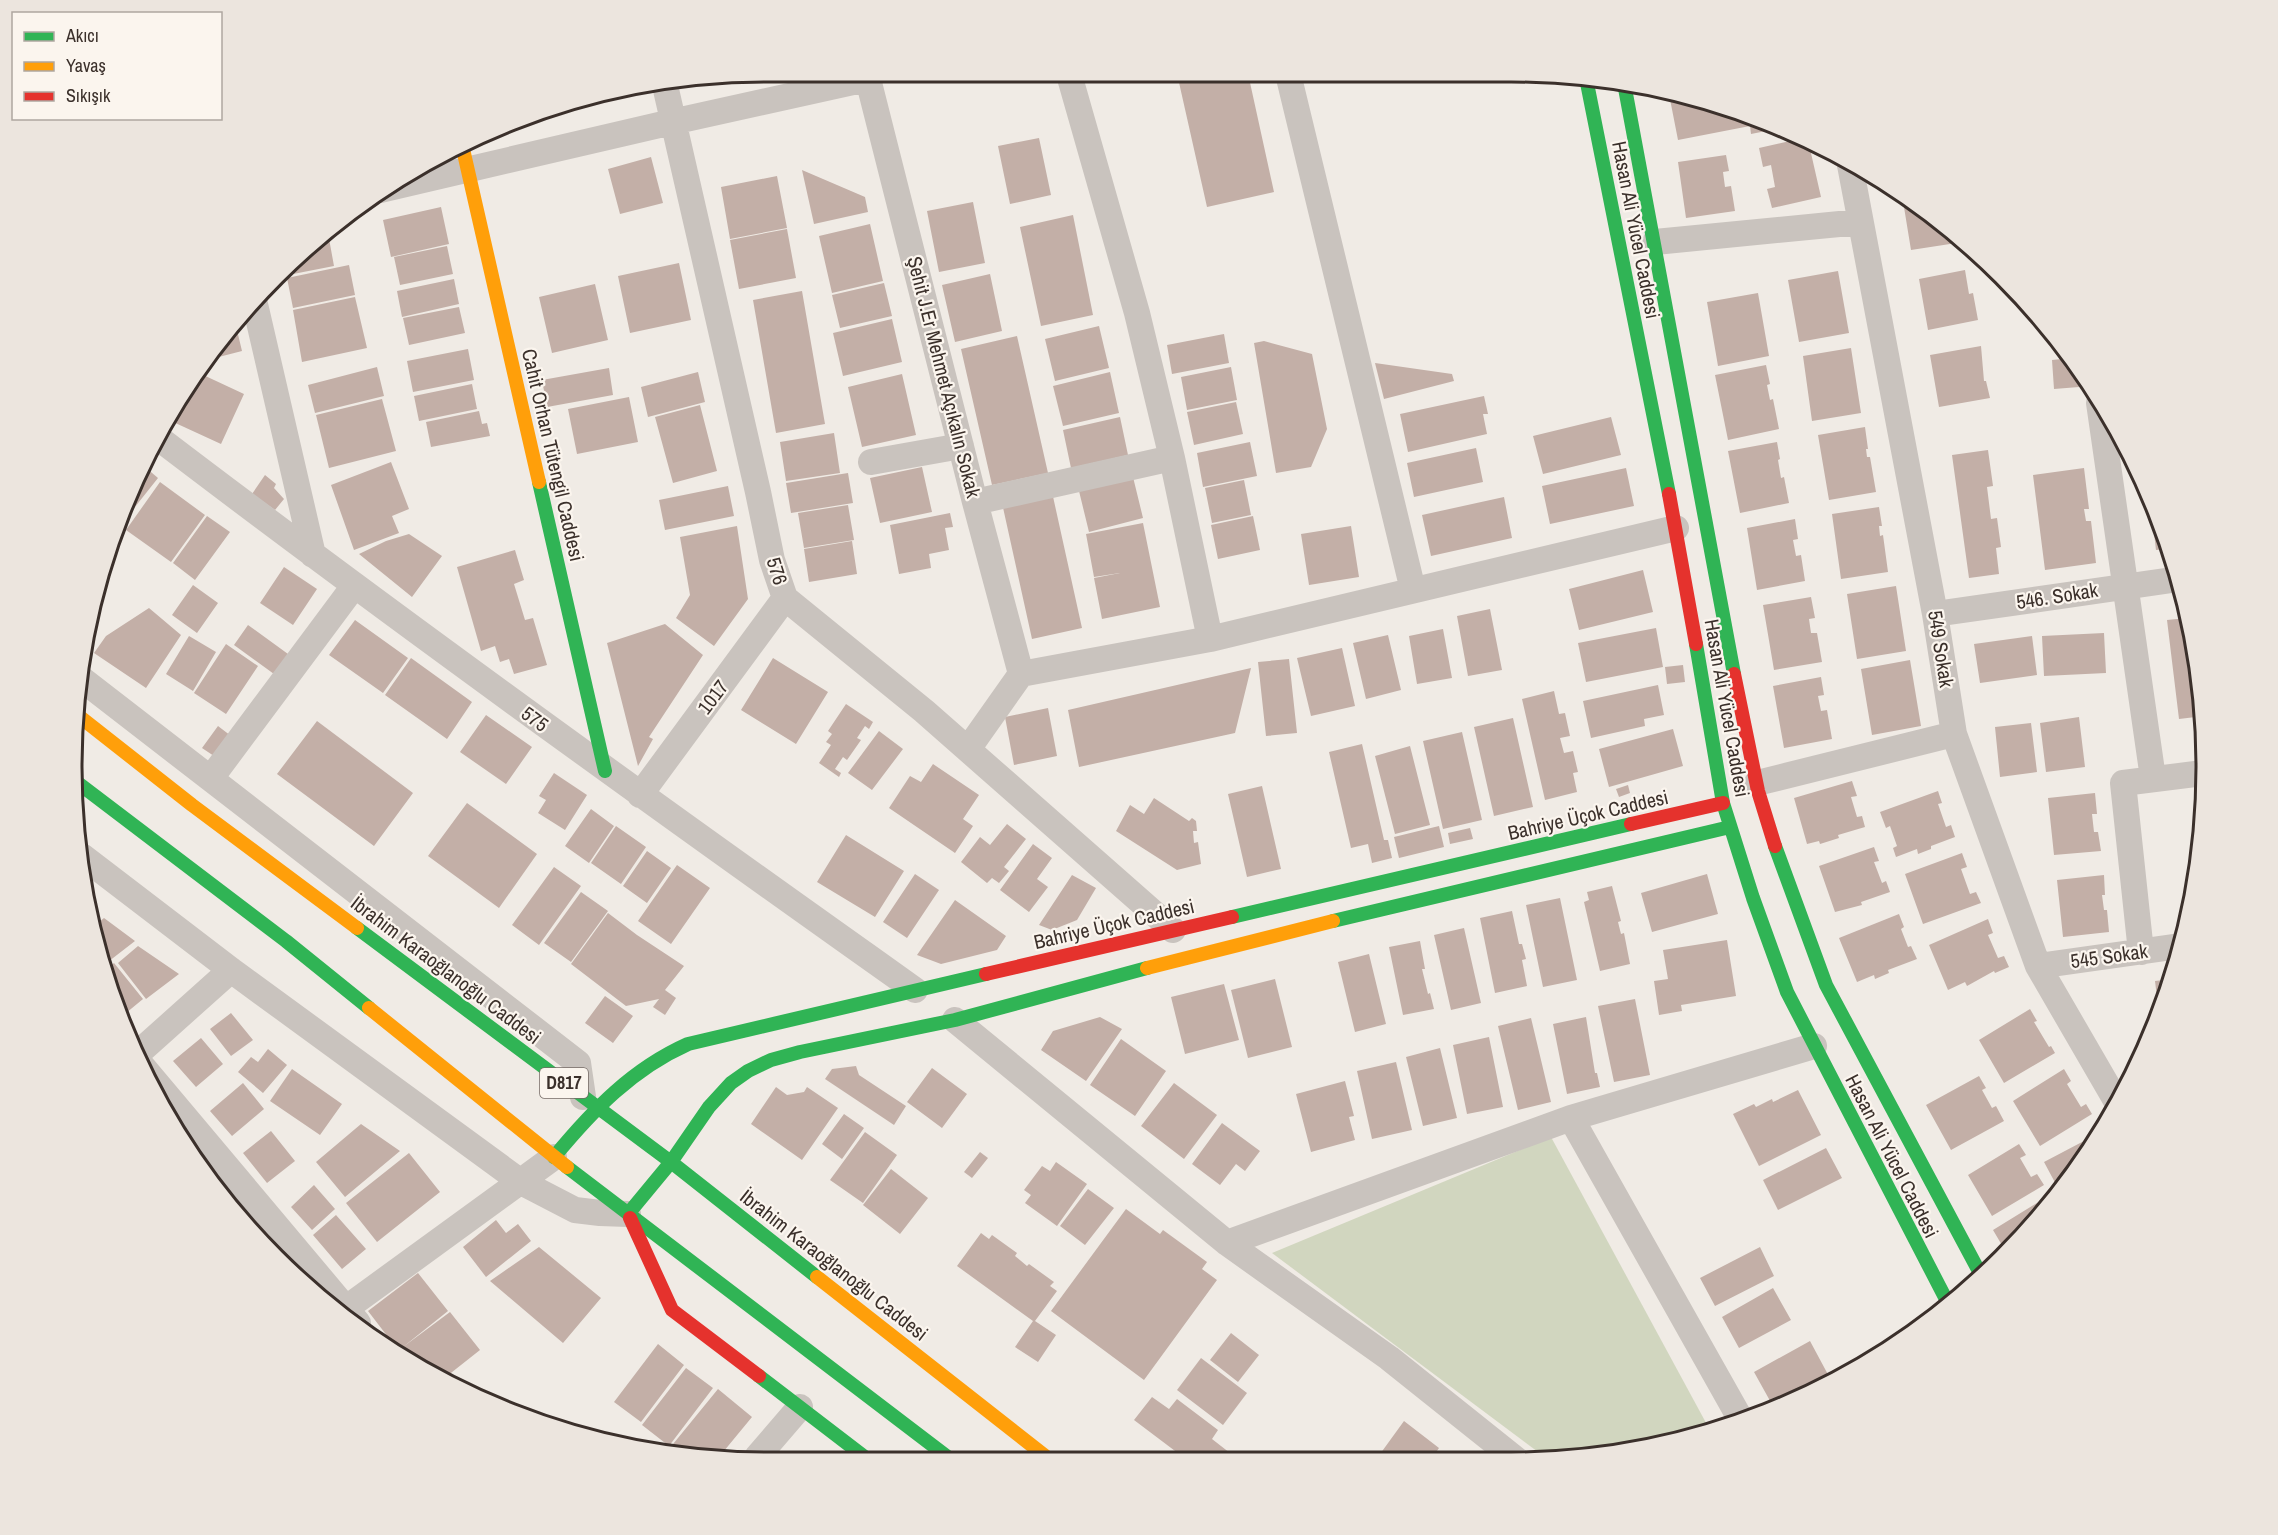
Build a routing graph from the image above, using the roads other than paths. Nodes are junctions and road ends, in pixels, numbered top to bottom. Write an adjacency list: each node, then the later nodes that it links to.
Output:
1 (851, 82): 8 (street)
2 (870, 82): 17 (street, Şehit J.Er Mehmet Açıkalın Sokak)
3 (1071, 82): 18 (street)
4 (1290, 82): 26 (street)
5 (1588, 87): 21 (main road, Hasan Ali Yücel Caddesi)
6 (666, 90): 8 (street, 576)
7 (1626, 93): 13 (main road)
8 (672, 122): 9 (street); 27 (street, 576)
9 (466, 159): 10 (street); 35 (main road, Cahit Orhan Tütengil Caddesi)
10 (426, 173)
11 (1851, 173): 12 (street, 549 Sokak)
12 (1860, 222): 13 (street); 28 (street, 549 Sokak)
13 (1655, 242): 39 (main road)
14 (257, 311): 22 (street)
15 (2101, 421): 25 (street)
16 (165, 443): 22 (street, 575)
17 (961, 446): 19 (street); 20 (street, Şehit J.Er Mehmet Açıkalın Sokak)
18 (1172, 458): 20 (street); 29 (street)
19 (871, 462)
20 (975, 502): 30 (street, Şehit J.Er Mehmet Açıkalın Sokak)
21 (1676, 528): 26 (street); 42 (main road, Hasan Ali Yücel Caddesi)
22 (312, 555): 24 (street, 575)
23 (2169, 580): 25 (street, 546. Sokak)
24 (354, 586): 35 (street, 575); 37 (street)
25 (2124, 586): 28 (street, 546. Sokak); 38 (street)
26 (1413, 590): 29 (street)
27 (785, 598): 34 (street, 576); 41 (street, 1017)
28 (1935, 614): 33 (street, 549 Sokak)
29 (1210, 639): 30 (street)
30 (1021, 674): 34 (street)
31 (88, 684): 37 (street)
32 (84, 720): 56 (main road, İbrahim Karaoğlanoğlu Caddesi / D817)
33 (1954, 734): 39 (street); 48 (street, 549 Sokak)
34 (968, 749): 45 (street, 576)
35 (605, 771): 41 (street, 575)
36 (2196, 774): 38 (street)
37 (211, 778): 56 (street)
38 (2153, 778): 47 (street)
39 (1757, 783): 63 (main road)
40 (83, 787): 58 (main road)
41 (640, 795): 50 (street, 575)
42 (1723, 803): 43 (main road, Hasan Ali Yücel Caddesi); 45 (main road, Bahriye Üçok Caddesi)
43 (1730, 827): 51 (main road); 52 (main road, Hasan Ali Yücel Caddesi)
44 (89, 861): 49 (street)
45 (1173, 930): 50 (main road, Bahriye Üçok Caddesi)
46 (2171, 947): 47 (street, 545 Sokak)
47 (2141, 952): 48 (street, 545 Sokak)
48 (2038, 966): 54 (street, 549 Sokak)
49 (231, 970): 53 (street); 60 (street)
50 (915, 990): 56 (main road, Bahriye Üçok Caddesi)
51 (955, 1020): 59 (main road); 62 (street)
52 (1814, 1046): 57 (street); 64 (main road, Hasan Ali Yücel Caddesi)
53 (143, 1048)
54 (2112, 1094)
55 (166, 1095): 65 (street)
56 (590, 1102): 58 (main road, Bahriye Üçok Caddesi); 59 (main road, İbrahim Karaoğlanoğlu Caddesi / D817)
57 (1571, 1118): 62 (street); 68 (street)
58 (554, 1157): 60 (street); 61 (main road)
59 (671, 1162): 61 (main road); 72 (main road, İbrahim Karaoğlanoğlu Caddesi / D817)
60 (521, 1182): 61 (street); 66 (street)
61 (628, 1214): 67 (main road); 71 (main road)
62 (1227, 1243): 73 (street)
63 (1977, 1268)
64 (1945, 1297)
65 (336, 1299)
66 (351, 1312)
67 (800, 1407): 69 (street); 70 (main road)
68 (1737, 1414)
69 (761, 1452)
70 (858, 1452)
71 (941, 1452)
72 (1040, 1452)
73 (1507, 1452)

